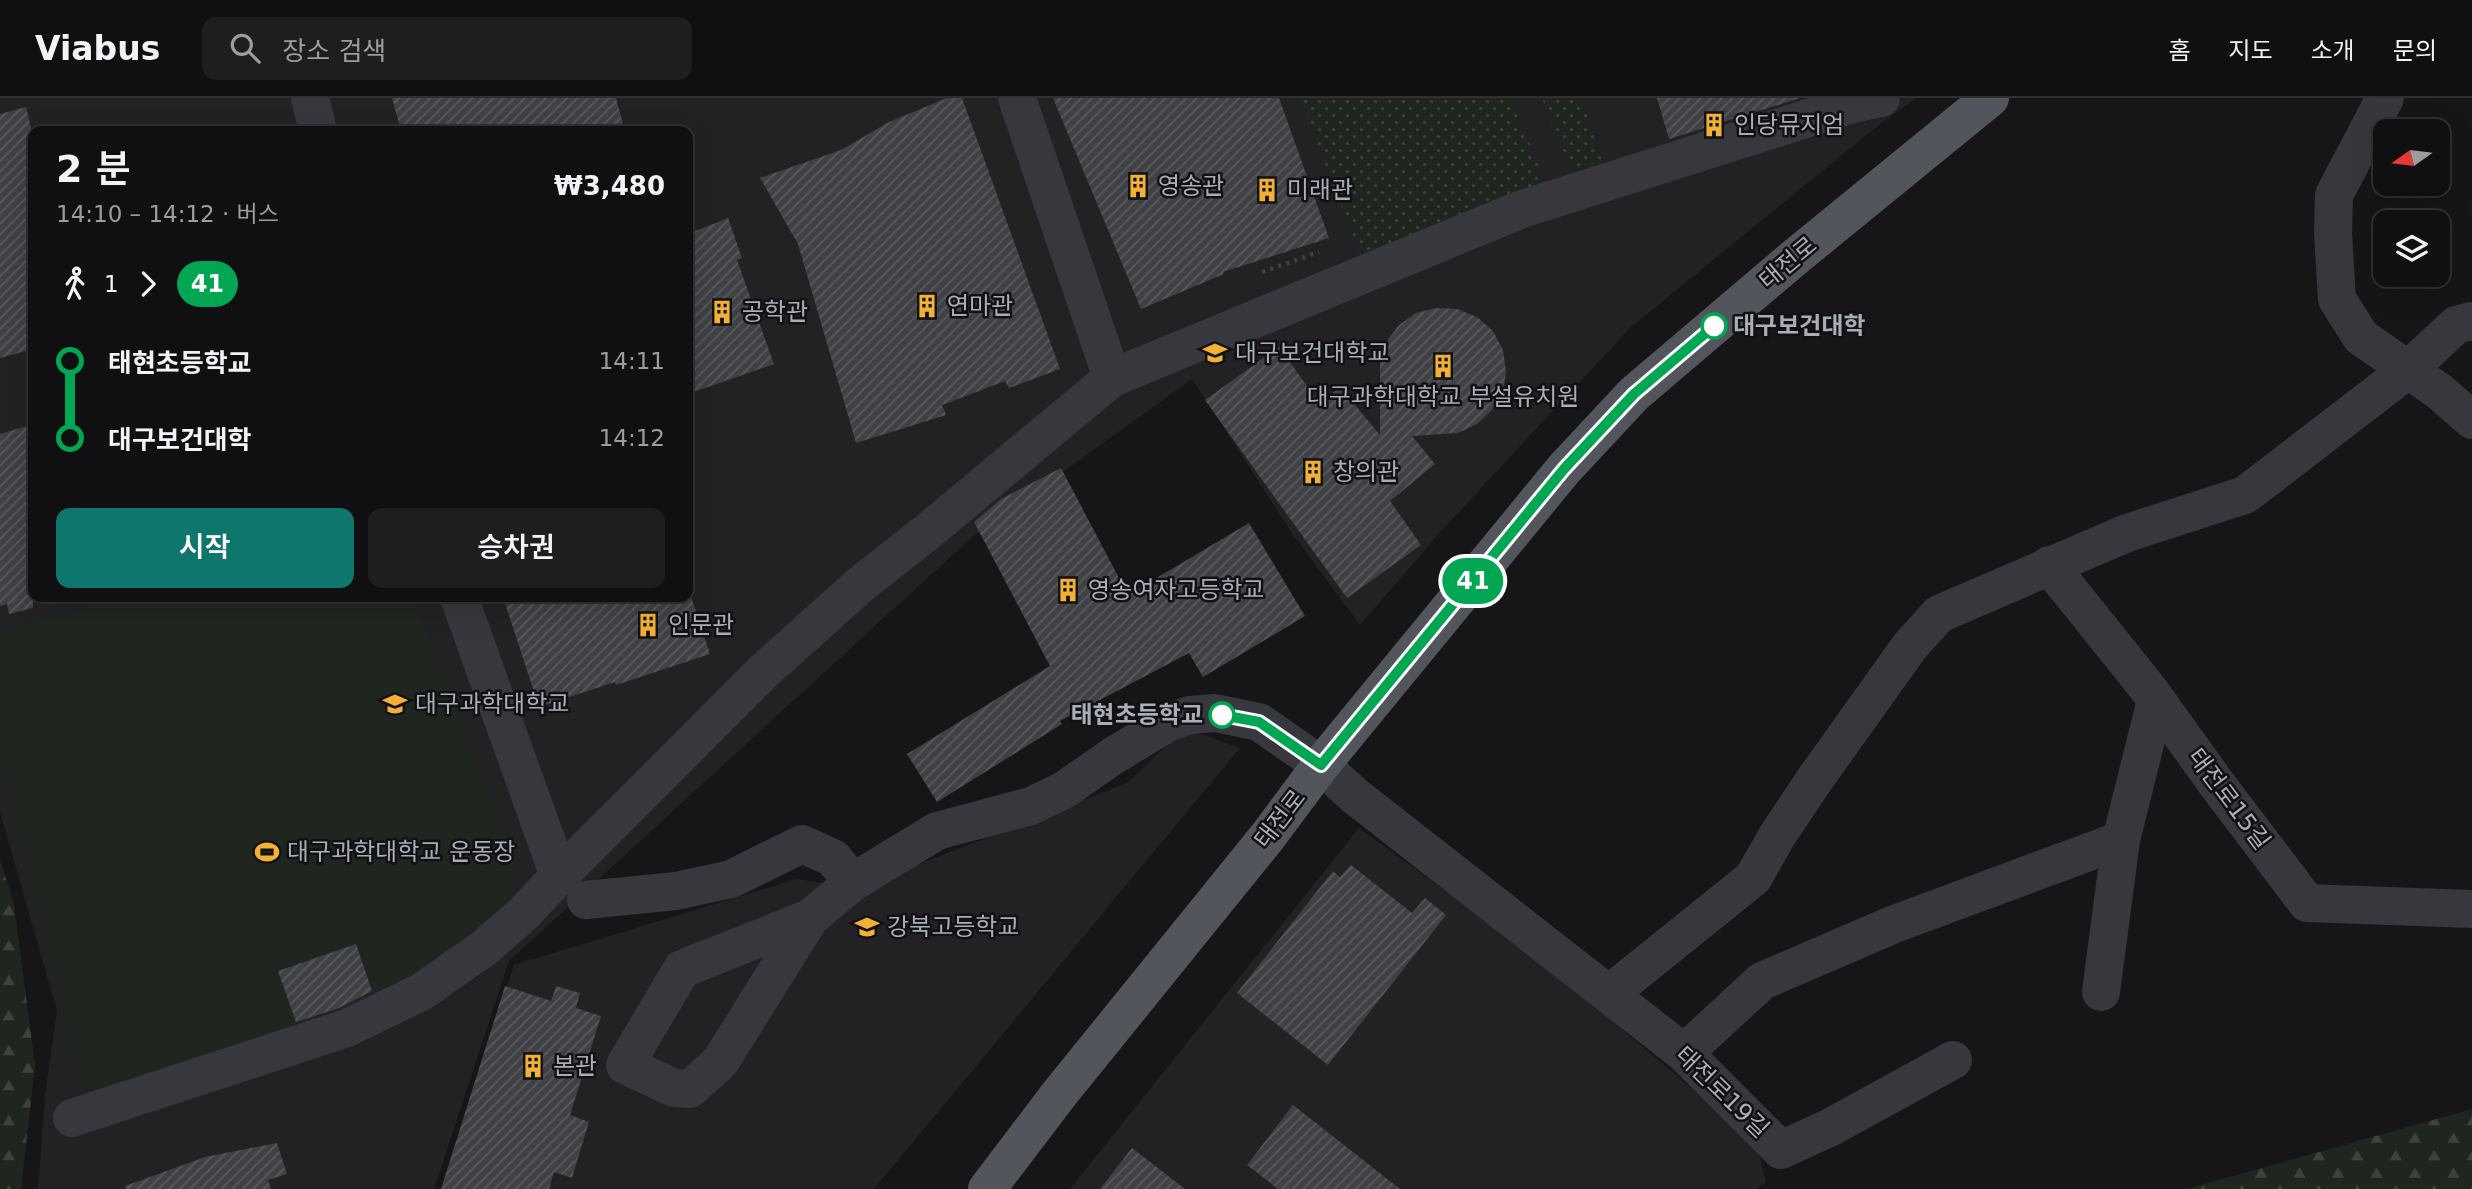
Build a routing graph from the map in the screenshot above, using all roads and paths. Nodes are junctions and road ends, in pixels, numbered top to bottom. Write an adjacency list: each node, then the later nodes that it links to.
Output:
1 (310, 98): 6 (street)
2 (1017, 98): 11 (street)
3 (1881, 98): 11 (street)
4 (1990, 98): 16 (main road, 태전로)
5 (2385, 98): 10 (street)
6 (317, 126)
7 (1324, 251): 8 (path)
8 (1262, 272)
9 (2467, 319): 10 (street)
10 (2409, 369): 12 (street); 13 (street)
11 (1112, 377): 19 (street)
12 (2472, 419)
13 (2049, 565): 15 (street, 태전로15길); 23 (street)
14 (461, 602): 19 (street)
15 (2156, 700): 17 (street); 20 (street, 태전로15길)
16 (1321, 765): 18 (street, 태전로19길); 23 (street, 태전로19길); 27 (main road, 태전로)
17 (2121, 840): 22 (street); 24 (street)
18 (853, 882): 19 (street); 21 (street, 태전로19길)
19 (572, 888): 26 (street)
20 (2472, 909)
21 (810, 918): 21 (street)
22 (2101, 992)
23 (1609, 994): 24 (street, 태전로19길)
24 (1684, 1053): 25 (street, 태전로19길)
25 (1953, 1060)
26 (72, 1118)
27 (987, 1189)

